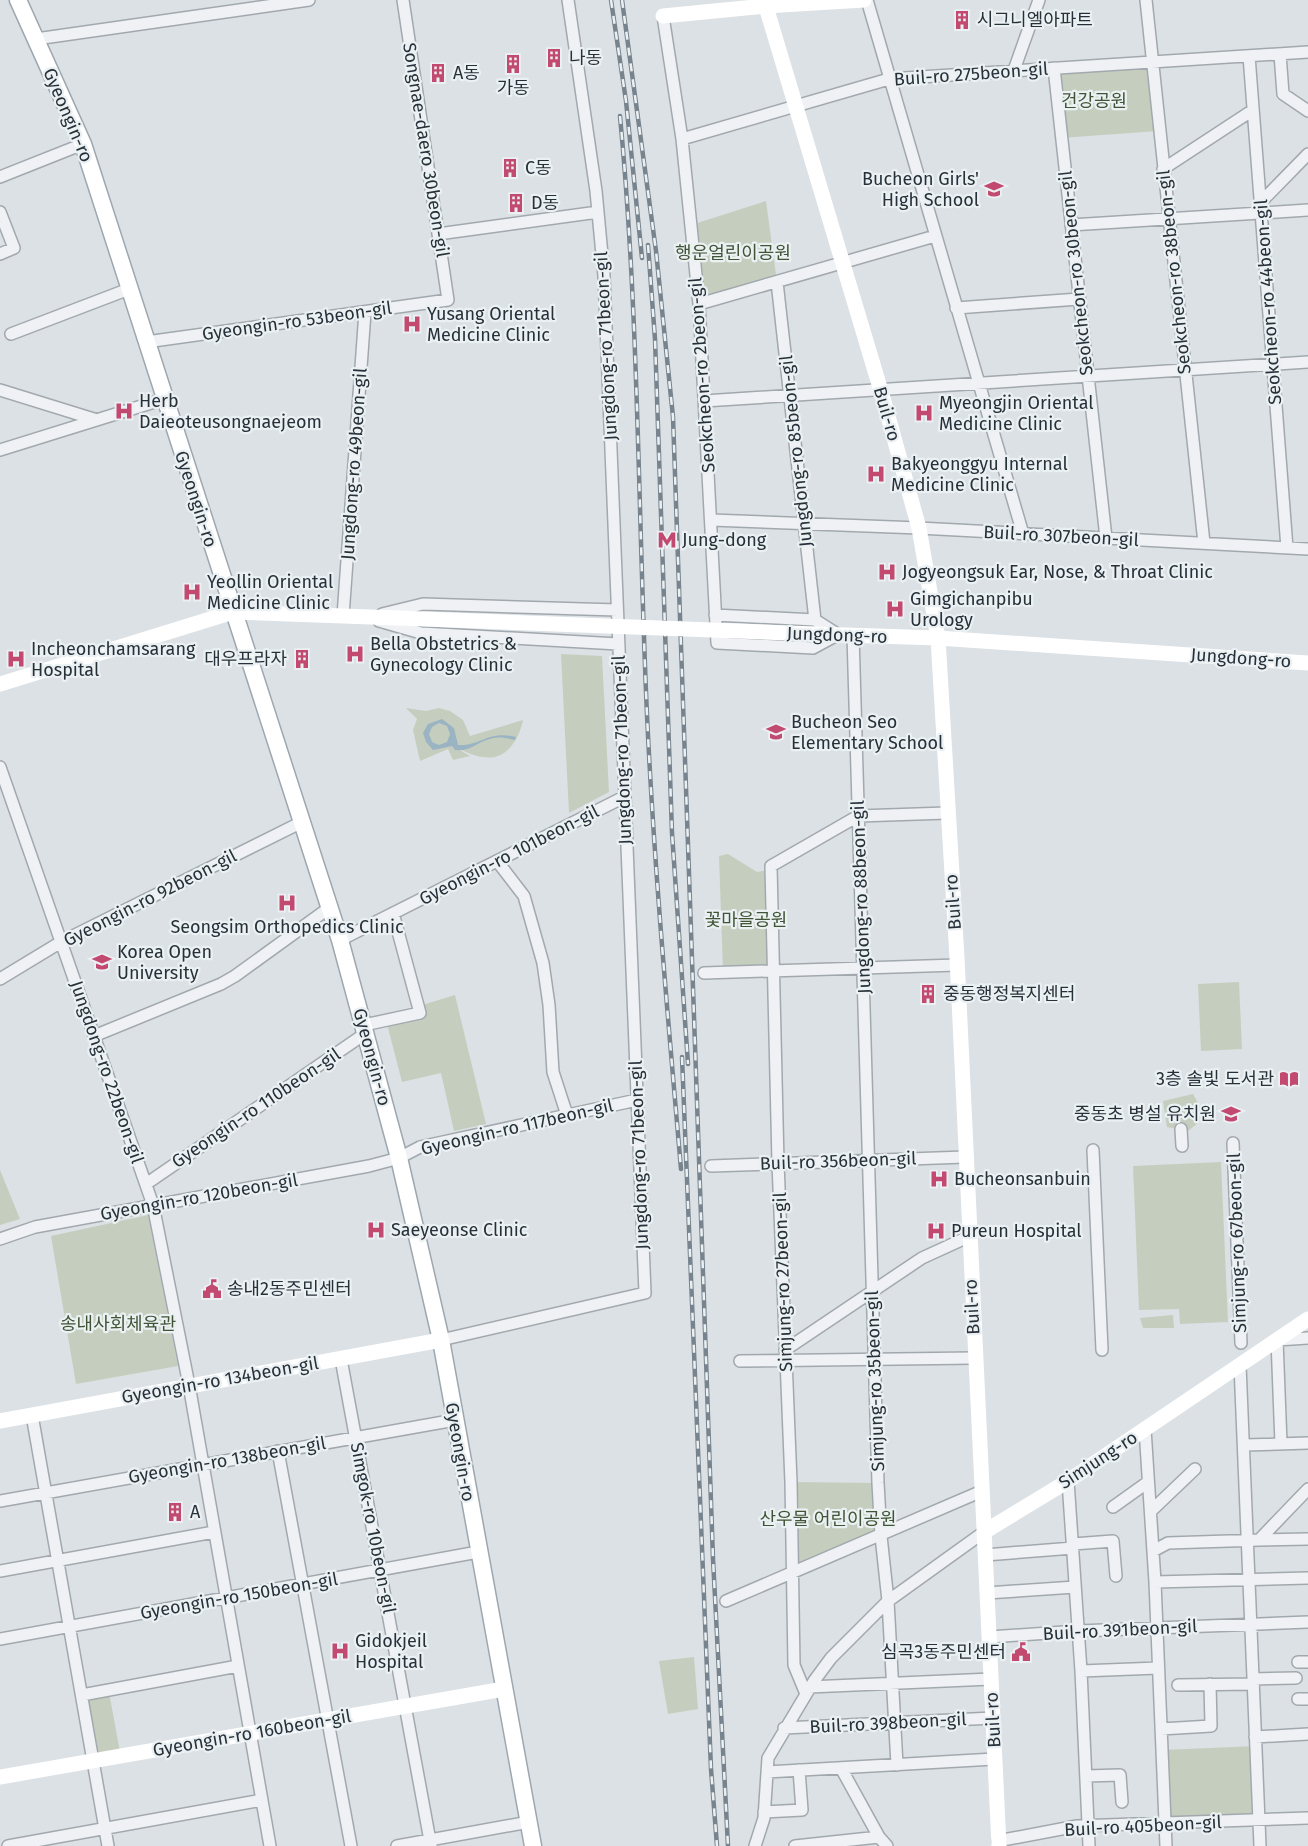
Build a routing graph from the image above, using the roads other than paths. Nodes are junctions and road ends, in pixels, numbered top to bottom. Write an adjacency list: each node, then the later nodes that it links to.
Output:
1 (18, 0): 11 (main road, Gyeongin-ro)
2 (309, 0): 9 (street)
3 (403, 0): 33 (street, Songnae-daero 30beon-gil)
4 (568, 0): 30 (street, Jungdong-ro 71beon-gil)
5 (865, 0): 8 (street); 18 (street)
6 (1039, 0): 17 (street)
7 (1146, 0): 15 (street, Seokcheon-ro 38beon-gil)
8 (765, 3): 10 (street); 19 (street, Buil-ro)
9 (235, 5): 11 (street)
10 (663, 16): 22 (street, Seokcheon-ro 2beon-gil)
11 (36, 39): 23 (main road, Gyeongin-ro)
12 (1308, 52): 13 (street, Buil-ro 275beon-gil)
13 (1280, 54): 14 (street, Buil-ro 275beon-gil); 21 (street)
14 (1249, 56): 15 (street, Buil-ro 275beon-gil); 20 (street, Seokcheon-ro 44beon-gil)
15 (1151, 62): 16 (street, Buil-ro 275beon-gil); 25 (street, Seokcheon-ro 38beon-gil)
16 (1054, 68): 17 (street, Buil-ro 275beon-gil); 32 (street, Seokcheon-ro 30beon-gil)
17 (1014, 70): 18 (street, Buil-ro 275beon-gil)
18 (889, 79): 19 (street, Buil-ro 275beon-gil); 34 (street)
19 (795, 106): 22 (street, Buil-ro 275beon-gil); 36 (street, Buil-ro)
20 (1253, 110): 25 (street); 27 (street, Seokcheon-ro 44beon-gil)
21 (1308, 111)
22 (682, 139): 41 (street, Seokcheon-ro 2beon-gil)
23 (83, 144): 26 (street); 38 (main road, Gyeongin-ro)
24 (1308, 154): 27 (street)
25 (1163, 169): 31 (street, Seokcheon-ro 38beon-gil)
26 (0, 176)
27 (1261, 208): 28 (street); 31 (street); 47 (street, Seokcheon-ro 44beon-gil)
28 (1308, 210)
29 (0, 212): 35 (street)
30 (598, 212): 33 (street); 66 (street, Jungdong-ro 71beon-gil)
31 (1168, 218): 32 (street); 48 (street, Seokcheon-ro 38beon-gil)
32 (1071, 225): 39 (street, Seokcheon-ro 30beon-gil)
33 (438, 234): 40 (street, Songnae-daero 30beon-gil)
34 (935, 236): 36 (street); 42 (street)
35 (0, 254)
36 (843, 262): 37 (street); 52 (street, Buil-ro)
37 (777, 282): 41 (street); 53 (street, Jungdong-ro 85beon-gil)
38 (129, 289): 44 (street); 45 (main road, Gyeongin-ro)
39 (1079, 299): 42 (street); 49 (street, Seokcheon-ro 30beon-gil)
40 (448, 300): 43 (street, Gyeongin-ro 53beon-gil)
41 (699, 304): 55 (street, Seokcheon-ro 2beon-gil)
42 (956, 308): 50 (street)
43 (365, 312): 45 (street, Gyeongin-ro 53beon-gil); 69 (street, Jungdong-ro 49beon-gil)
44 (11, 334)
45 (146, 342): 54 (main road, Gyeongin-ro)
46 (1308, 362): 47 (street)
47 (1273, 364): 48 (street); 64 (street, Seokcheon-ro 44beon-gil)
48 (1185, 370): 49 (street); 63 (street, Seokcheon-ro 38beon-gil)
49 (1088, 377): 50 (street); 62 (street, Seokcheon-ro 30beon-gil)
50 (979, 384): 52 (street); 61 (street)
51 (0, 390): 56 (street)
52 (881, 391): 53 (street); 60 (street, Buil-ro)
53 (790, 396): 55 (street); 59 (street, Jungdong-ro 85beon-gil)
54 (164, 399): 56 (street); 67 (main road, Gyeongin-ro)
55 (704, 401): 58 (street, Seokcheon-ro 2beon-gil)
56 (97, 420): 57 (street)
57 (0, 450)
58 (712, 520): 59 (street, Buil-ro 307beon-gil); 68 (street, Seokcheon-ro 2beon-gil)
59 (805, 524): 60 (street, Buil-ro 307beon-gil); 71 (street, Jungdong-ro 85beon-gil)
60 (919, 528): 61 (street, Buil-ro 307beon-gil); 73 (street, Buil-ro)
61 (1023, 534): 62 (street, Buil-ro 307beon-gil)
62 (1106, 538): 63 (street, Buil-ro 307beon-gil)
63 (1204, 543): 64 (street, Buil-ro 307beon-gil)
64 (1287, 548): 65 (street, Buil-ro 307beon-gil)
65 (1308, 549)
66 (617, 610): 70 (street, Jungdong-ro); 74 (street, Jungdong-ro 71beon-gil)
67 (233, 612): 69 (street, Jungdong-ro); 76 (street, Jungdong-ro); 81 (main road, Gyeongin-ro)
68 (715, 615): 71 (street); 72 (street, Seokcheon-ro 2beon-gil)
69 (343, 616): 70 (street, Jungdong-ro)
70 (366, 617): 71 (street, Jungdong-ro, bridge); 74 (street, Jungdong-ro)
71 (815, 627): 72 (street, Jungdong-ro)
72 (846, 635): 73 (street, Jungdong-ro); 80 (street, Jungdong-ro 88beon-gil)
73 (938, 638): 75 (street, Jungdong-ro); 79 (street, Buil-ro)
74 (618, 644): 78 (street, Jungdong-ro 71beon-gil)
75 (1308, 663)
76 (0, 684)
77 (0, 766): 86 (street, Jungdong-ro 22beon-gil)
78 (624, 797): 82 (street, Gyeongin-ro 101beon-gil); 94 (street, Jungdong-ro 71beon-gil)
79 (947, 813): 80 (street); 87 (street, Buil-ro)
80 (858, 816): 88 (street, Jungdong-ro 88beon-gil); 89 (street, Simjung-ro 27beon-gil)
81 (302, 822): 83 (main road, Gyeongin-ro); 86 (street, Gyeongin-ro 92beon-gil)
82 (497, 861): 84 (street, Gyeongin-ro 101beon-gil); 95 (street)
83 (330, 908): 85 (main road, Gyeongin-ro); 93 (street)
84 (393, 913): 85 (street, Gyeongin-ro 101beon-gil); 92 (street)
85 (340, 940): 92 (main road, Gyeongin-ro)
86 (61, 942): 91 (street, Gyeongin-ro 92beon-gil); 93 (street, Jungdong-ro 22beon-gil)
87 (957, 965): 88 (street); 100 (street, Buil-ro)
88 (863, 967): 89 (street); 102 (street, Jungdong-ro 88beon-gil)
89 (774, 970): 90 (street); 103 (street, Simjung-ro 27beon-gil)
90 (704, 973)
91 (0, 979)
92 (365, 1029): 101 (main road, Gyeongin-ro); 105 (street, Gyeongin-ro 110beon-gil)
93 (94, 1036): 105 (street, Jungdong-ro 22beon-gil)
94 (637, 1100): 95 (street, Gyeongin-ro 117beon-gil); 112 (street, Jungdong-ro 71beon-gil)
95 (567, 1115): 101 (street, Gyeongin-ro 117beon-gil)
96 (1181, 1128): 98 (street)
97 (1233, 1143): 114 (street, Simjung-ro 67beon-gil)
98 (1182, 1146)
99 (1093, 1150): 115 (street)
100 (965, 1157): 102 (street, Buil-ro 356beon-gil); 107 (street, Buil-ro)
101 (399, 1158): 106 (street, Gyeongin-ro 120beon-gil); 112 (main road, Gyeongin-ro)
102 (868, 1160): 103 (street, Buil-ro 356beon-gil); 109 (street, Simjung-ro 35beon-gil)
103 (778, 1163): 104 (street, Buil-ro 356beon-gil); 116 (street, Simjung-ro 27beon-gil)
104 (711, 1166)
105 (146, 1184): 106 (street, Jungdong-ro 22beon-gil)
106 (153, 1205): 108 (street, Gyeongin-ro 120beon-gil); 122 (street, Jungdong-ro 22beon-gil)
107 (968, 1237): 109 (street); 117 (street, Buil-ro)
108 (0, 1239)
109 (872, 1292): 116 (street); 119 (street, Simjung-ro 35beon-gil)
110 (1308, 1319): 113 (street, Simjung-ro)
111 (1308, 1338): 113 (street)
112 (441, 1340): 118 (street, Gyeongin-ro 134beon-gil); 124 (main road, Gyeongin-ro)
113 (1277, 1340): 121 (street, Simjung-ro); 129 (street)
114 (1241, 1342)
115 (1102, 1350)
116 (785, 1355): 119 (street); 120 (street); 154 (street, Simjung-ro 27beon-gil)
117 (974, 1358): 119 (street); 137 (street, Buil-ro)
118 (341, 1359): 122 (street, Gyeongin-ro 134beon-gil); 127 (street, Simgok-ro 10beon-gil)
119 (874, 1359): 144 (street, Simjung-ro 35beon-gil)
120 (740, 1361)
121 (1240, 1365): 126 (street, Simjung-ro); 130 (street)
122 (189, 1385): 123 (street, Gyeongin-ro 134beon-gil); 132 (street, Jungdong-ro 22beon-gil)
123 (32, 1415): 125 (street, Gyeongin-ro 134beon-gil); 138 (street)
124 (455, 1420): 127 (street, Gyeongin-ro 138beon-gil); 149 (main road, Gyeongin-ro)
125 (0, 1421)
126 (1145, 1429): 134 (street, Simjung-ro); 135 (street)
127 (356, 1436): 131 (street, Gyeongin-ro 138beon-gil); 152 (street, Simgok-ro 10beon-gil)
128 (1308, 1443): 129 (street)
129 (1281, 1444): 130 (street)
130 (1245, 1445): 146 (street)
131 (278, 1451): 132 (street, Gyeongin-ro 138beon-gil); 159 (street)
132 (202, 1466): 138 (street, Gyeongin-ro 138beon-gil); 142 (street, Jungdong-ro 22beon-gil)
133 (1195, 1469): 141 (street)
134 (1068, 1481): 143 (street, Simjung-ro); 147 (street)
135 (1148, 1482): 140 (street); 141 (street)
136 (1308, 1489): 146 (street)
137 (982, 1491): 143 (street, Buil-ro); 144 (street)
138 (46, 1492): 139 (street, Gyeongin-ro 138beon-gil); 151 (street)
139 (0, 1501)
140 (1113, 1507)
141 (1152, 1511): 148 (street)
142 (214, 1532): 151 (street); 162 (street, Jungdong-ro 22beon-gil)
143 (984, 1532): 150 (street, Buil-ro); 164 (street, Simjung-ro)
144 (881, 1536): 154 (street); 164 (street, Simjung-ro 35beon-gil)
145 (1308, 1539): 146 (street)
146 (1254, 1540): 148 (street); 157 (street)
147 (1073, 1546): 150 (street); 155 (street); 160 (street)
148 (1154, 1551): 158 (street)
149 (478, 1552): 152 (street, Gyeongin-ro 150beon-gil); 181 (main road, Gyeongin-ro)
150 (985, 1554): 161 (street, Buil-ro)
151 (58, 1560): 153 (street); 167 (street)
152 (381, 1570): 159 (street, Gyeongin-ro 150beon-gil); 184 (street, Simgok-ro 10beon-gil)
153 (0, 1571)
154 (792, 1574): 163 (street); 182 (street, Simjung-ro 27beon-gil)
155 (1116, 1576)
156 (1308, 1578): 157 (street)
157 (1249, 1580): 158 (street); 166 (street)
158 (1155, 1582): 168 (street)
159 (303, 1584): 162 (street, Gyeongin-ro 150beon-gil); 186 (street)
160 (1075, 1587): 161 (street); 169 (street)
161 (987, 1593): 170 (street, Buil-ro)
162 (226, 1598): 167 (street, Gyeongin-ro 150beon-gil); 172 (street, Jungdong-ro 22beon-gil)
163 (726, 1601)
164 (888, 1601): 178 (street); 182 (street, Simjung-ro)
165 (1308, 1622): 166 (street, Buil-ro 391beon-gil)
166 (1251, 1625): 168 (street, Buil-ro 391beon-gil); 177 (street)
167 (70, 1627): 171 (street, Gyeongin-ro 150beon-gil); 183 (street)
168 (1157, 1628): 169 (street, Buil-ro 391beon-gil); 173 (street)
169 (1078, 1631): 170 (street, Buil-ro 391beon-gil); 174 (street)
170 (989, 1637): 176 (street, Buil-ro)
171 (0, 1639)
172 (238, 1666): 183 (street); 190 (street, Jungdong-ro 22beon-gil)
173 (1158, 1668): 174 (street); 189 (street)
174 (1081, 1671): 199 (street)
175 (1296, 1678): 177 (street)
176 (991, 1679): 178 (street); 185 (street, Buil-ro)
177 (1253, 1681): 180 (street); 192 (street)
178 (893, 1684): 182 (street); 187 (street)
179 (1178, 1684): 180 (street)
180 (1210, 1684): 189 (street)
181 (504, 1689): 184 (street, Gyeongin-ro 160beon-gil); 206 (main road, Gyeongin-ro)
182 (808, 1690): 188 (street, Simjung-ro)
183 (82, 1695): 194 (street)
184 (406, 1706): 186 (street, Gyeongin-ro 160beon-gil); 211 (street, Simgok-ro 10beon-gil)
185 (993, 1718): 187 (street, Buil-ro 398beon-gil); 193 (street, Buil-ro)
186 (328, 1720): 190 (street, Gyeongin-ro 160beon-gil); 216 (street)
187 (895, 1723): 188 (street, Buil-ro 398beon-gil); 195 (street)
188 (784, 1728): 198 (street, Simjung-ro)
189 (1161, 1729): 207 (street)
190 (250, 1733): 194 (street, Gyeongin-ro 160beon-gil); 201 (street, Jungdong-ro 22beon-gil)
191 (1308, 1734): 192 (street)
192 (1255, 1737): 205 (street)
193 (994, 1759): 195 (street); 212 (street, Buil-ro)
194 (93, 1760): 200 (street, Gyeongin-ro 160beon-gil); 209 (street)
195 (897, 1765): 196 (street)
196 (841, 1768): 197 (street); 210 (street)
197 (799, 1770): 198 (street); 203 (street)
198 (767, 1772): 203 (street, Simjung-ro)
199 (1086, 1776): 202 (street); 208 (street)
200 (0, 1777)
201 (262, 1800): 209 (street); 215 (street, Jungdong-ro 22beon-gil)
202 (1122, 1802)
203 (764, 1812): 219 (street, Simjung-ro)
204 (1308, 1818): 205 (street, Buil-ro 405beon-gil)
205 (1259, 1820): 207 (street, Buil-ro 405beon-gil); 223 (street)
206 (529, 1822): 211 (street); 218 (main road, Gyeongin-ro)
207 (1165, 1822): 208 (street, Buil-ro 405beon-gil); 222 (street)
208 (1088, 1825): 212 (street, Buil-ro 405beon-gil); 221 (street)
209 (105, 1829): 213 (street); 214 (street)
210 (883, 1842): 220 (street)
211 (430, 1843): 217 (street)
212 (998, 1843)
213 (8, 1846)
214 (108, 1846)
215 (270, 1846)
216 (351, 1846)
217 (397, 1846)
218 (533, 1846)
219 (754, 1846)
220 (795, 1846)
221 (1089, 1846)
222 (1166, 1846)
223 (1260, 1846)

